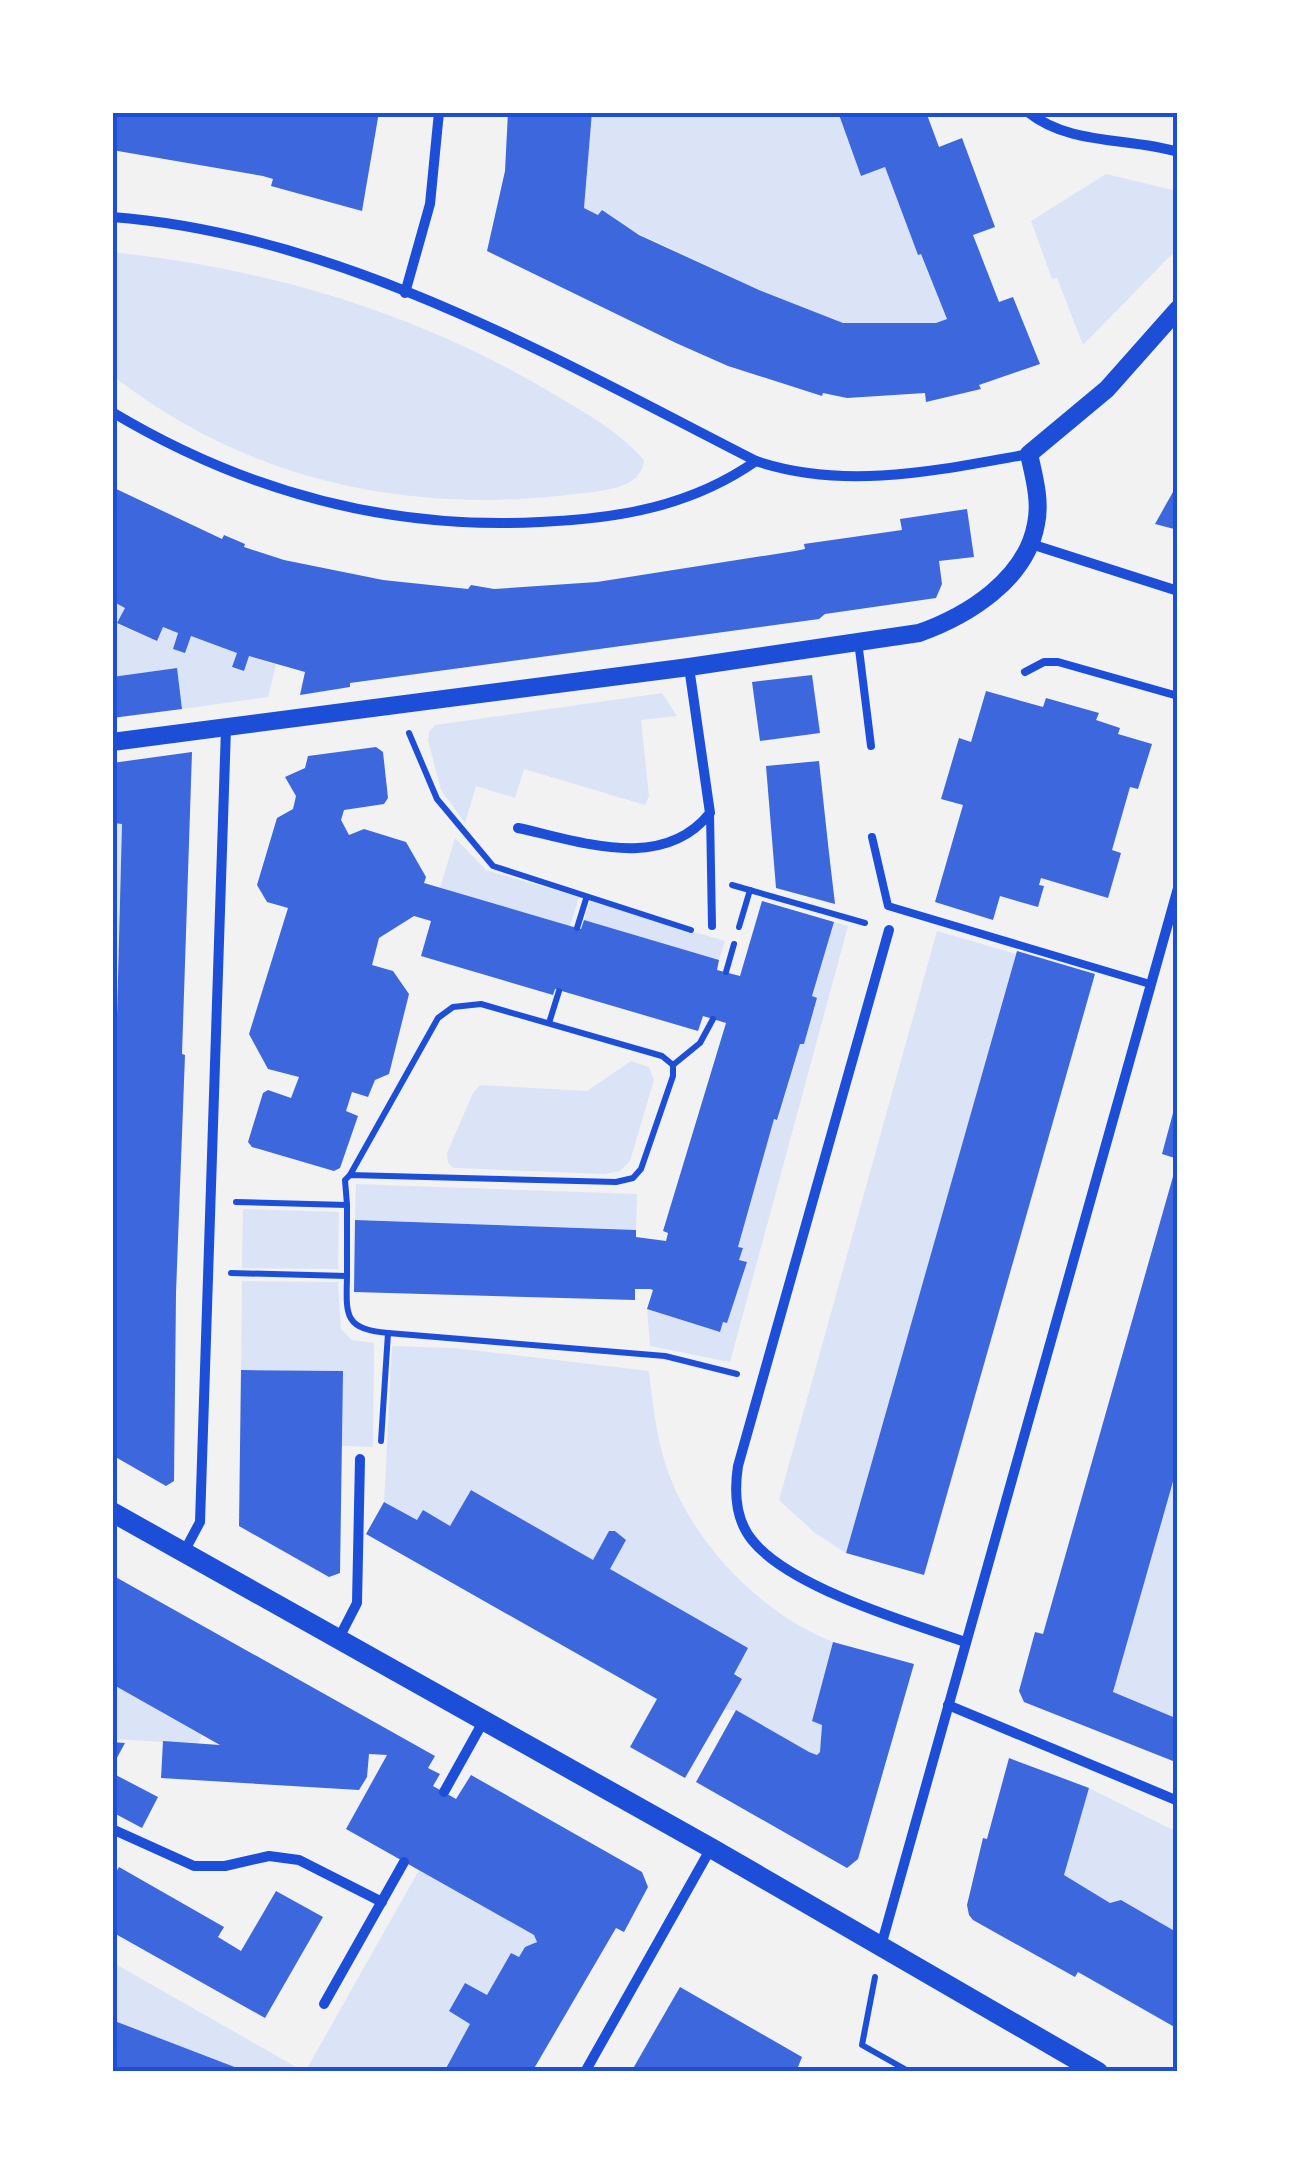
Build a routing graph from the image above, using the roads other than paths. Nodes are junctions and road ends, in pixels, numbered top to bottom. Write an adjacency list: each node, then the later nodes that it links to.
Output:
1 (438, 112): 5 (street)
2 (1028, 112): 3 (street)
3 (1178, 152)
4 (112, 218): 5 (street)
5 (406, 293): 9 (street)
6 (1178, 309): 8 (street)
7 (112, 412): 9 (street)
8 (1030, 454): 9 (street); 10 (street)
9 (756, 461)
10 (1031, 544): 11 (street); 12 (street)
11 (1178, 591)
12 (858, 641): 13 (street); 18 (lane)
13 (689, 668): 16 (street); 19 (street)
14 (1024, 672): 15 (lane)
15 (1178, 696)
16 (226, 728): 17 (street); 28 (street)
17 (112, 742)
18 (871, 746)
19 (710, 813): 20 (street); 23 (lane)
20 (518, 828)
21 (872, 837): 25 (lane)
22 (1178, 888): 25 (street)
23 (712, 926)
24 (889, 930): 30 (street)
25 (1150, 984): 30 (street)
26 (360, 1460): 29 (street)
27 (112, 1512): 28 (main road)
28 (184, 1552): 29 (main road)
29 (339, 1638): 32 (main road)
30 (966, 1642): 31 (street)
31 (948, 1705): 34 (street); 39 (street)
32 (483, 1722): 33 (street); 36 (main road)
33 (444, 1792)
34 (1178, 1802)
35 (112, 1829): 38 (street)
36 (712, 1848): 39 (main road); 41 (street)
37 (404, 1862): 38 (street)
38 (382, 1902): 40 (street)
39 (881, 1946): 42 (main road)
40 (324, 2004)
41 (585, 2072)
42 (1098, 2072)

